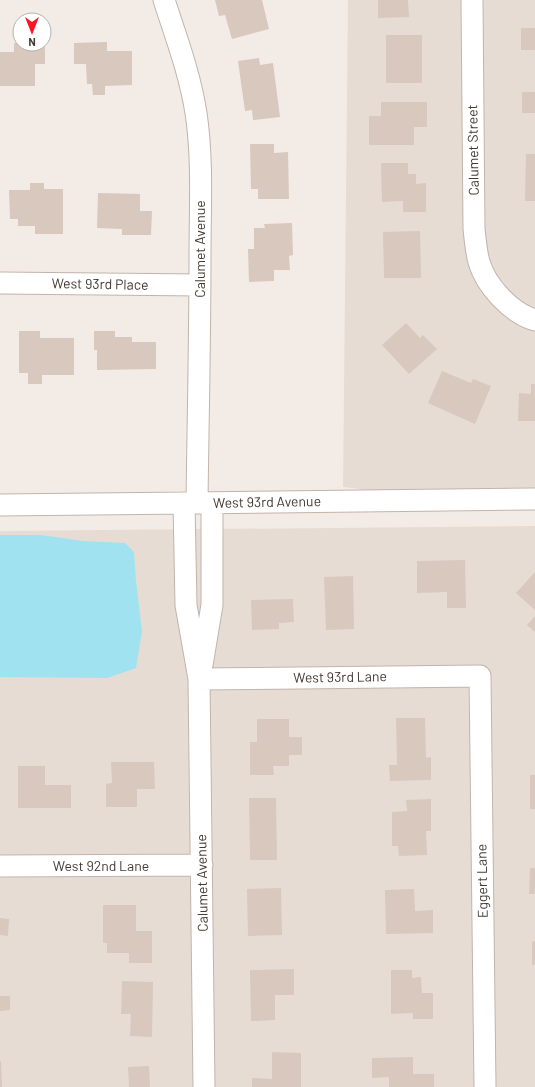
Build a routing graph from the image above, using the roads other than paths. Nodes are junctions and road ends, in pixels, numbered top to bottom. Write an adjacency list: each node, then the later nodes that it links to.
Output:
1 (164, 0): 4 (street, Calumet Avenue)
2 (472, 0): 5 (street, Calumet Street)
3 (0, 283): 4 (street, West 93rd Place)
4 (200, 285): 7 (street, Calumet Avenue)
5 (535, 320)
6 (535, 499): 7 (street, West 93rd Avenue)
7 (198, 503): 8 (street, West 93rd Avenue); 10 (street, Calumet Avenue); 10 (street, Calumet Avenue)
8 (0, 505)
9 (480, 676): 10 (street, West 93rd Lane); 14 (street, Eggert Lane)
10 (200, 679): 11 (street, Calumet Avenue)
11 (202, 865): 12 (street, West 92nd Lane); 13 (street, Calumet Avenue)
12 (0, 866)
13 (204, 1087)
14 (484, 1087)

